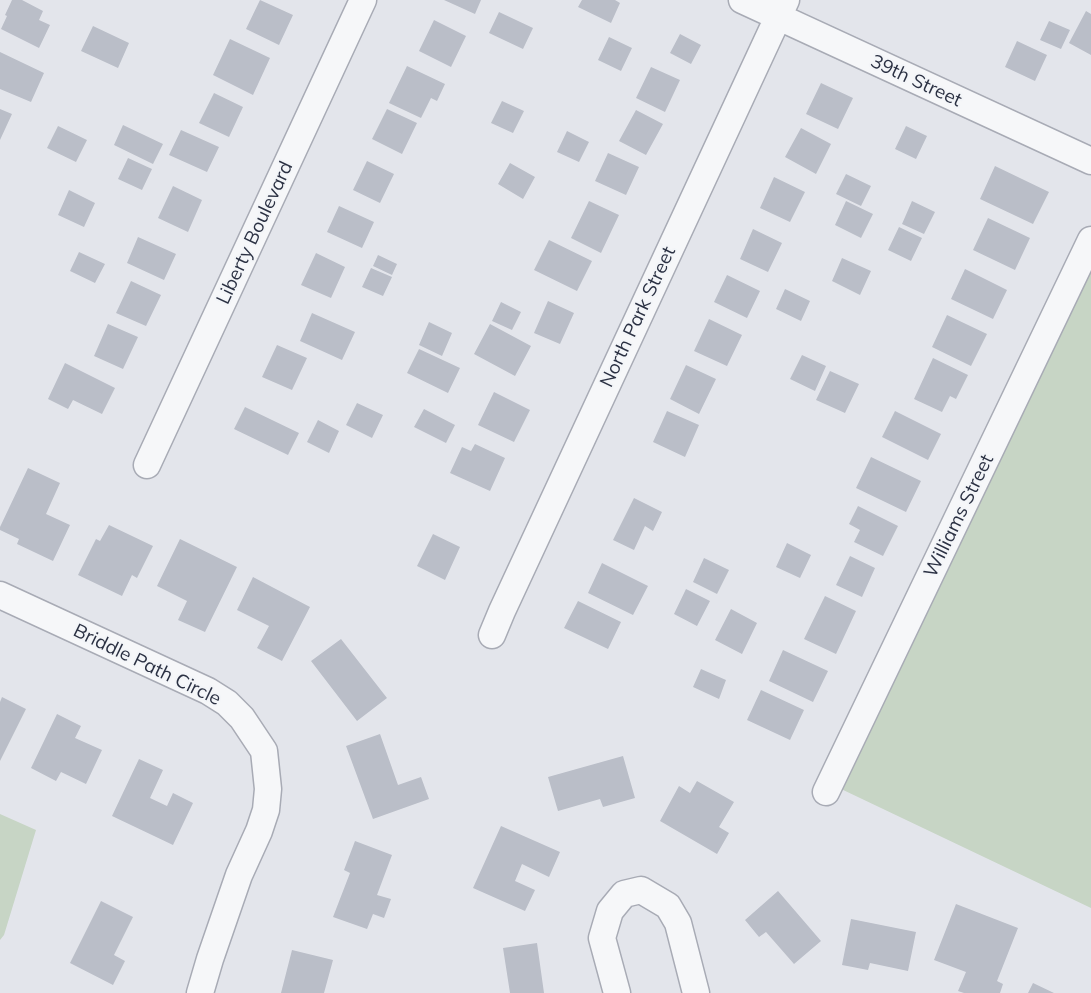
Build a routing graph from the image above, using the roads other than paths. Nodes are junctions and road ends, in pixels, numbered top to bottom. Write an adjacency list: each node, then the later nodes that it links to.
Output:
1 (363, 0): 6 (street, Liberty Boulevard)
2 (742, 0): 3 (street, 39th Street)
3 (782, 8): 4 (street, 39th Street); 8 (street, North Park Street)
4 (1091, 161)
5 (1091, 240): 9 (street, Williams Street)
6 (147, 465)
7 (0, 596): 10 (street, Briddle Path Circle)
8 (492, 635)
9 (826, 792)
10 (200, 993)
11 (617, 993): 12 (street)
12 (696, 993)

